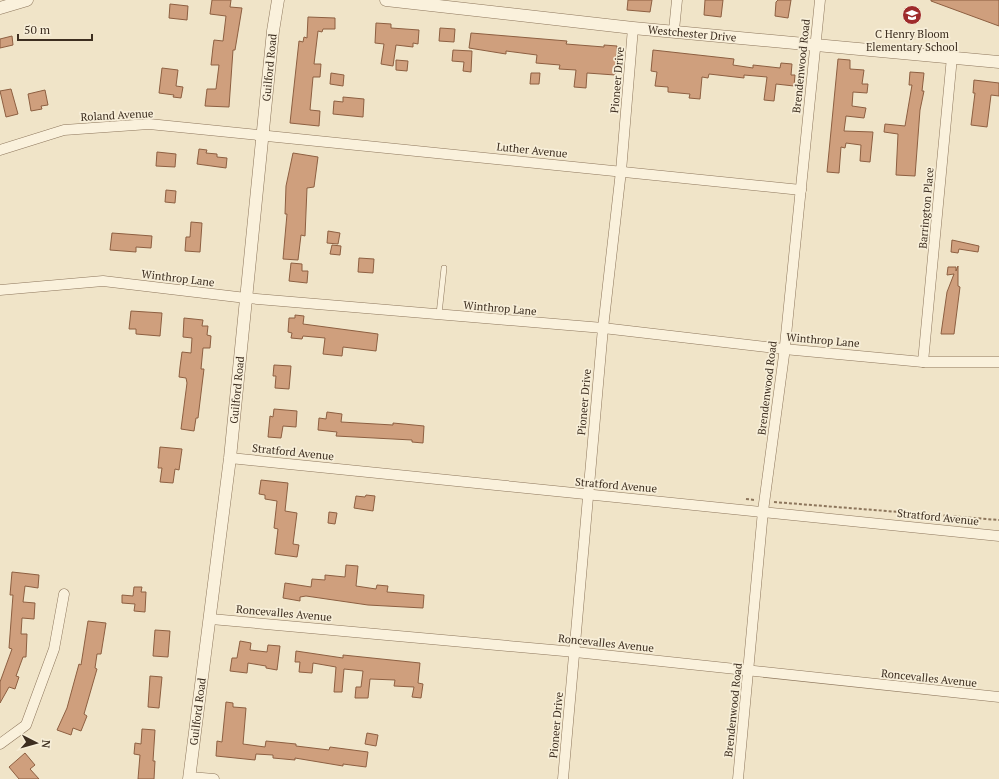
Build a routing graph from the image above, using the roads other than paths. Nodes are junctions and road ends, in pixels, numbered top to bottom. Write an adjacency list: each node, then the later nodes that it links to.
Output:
1 (27, 0): 6 (street)
2 (278, 0): 12 (street, Guilford Road)
3 (386, 0): 7 (street, Westchester Drive)
4 (677, 0): 8 (street)
5 (820, 0): 9 (street, Brendenwood Road)
6 (0, 8)
7 (633, 28): 8 (street, Westchester Drive); 14 (street, Pioneer Drive)
8 (674, 30): 9 (street, Westchester Drive)
9 (816, 45): 10 (street, Westchester Drive); 15 (street, Brendenwood Road)
10 (952, 57): 11 (street, Westchester Drive); 22 (street, Barrington Place)
11 (999, 62)
12 (262, 135): 13 (street, Roland Avenue); 14 (street, Luther Avenue); 18 (street, Guilford Road)
13 (0, 150)
14 (621, 171): 15 (street, Luther Avenue); 20 (street, Pioneer Drive)
15 (800, 190): 21 (street, Brendenwood Road)
16 (444, 268): 19 (lane)
17 (0, 290): 18 (street, Winthrop Lane)
18 (246, 298): 19 (street, Winthrop Lane); 24 (street, Guilford Road)
19 (439, 314): 20 (street, Winthrop Lane)
20 (603, 328): 21 (street, Winthrop Lane); 25 (street, Pioneer Drive)
21 (784, 349): 22 (street, Winthrop Lane); 26 (street, Brendenwood Road)
22 (923, 362): 23 (street, Winthrop Lane)
23 (999, 362)
24 (230, 458): 25 (street, Stratford Avenue); 29 (street, Guilford Road)
25 (588, 494): 26 (street, Stratford Avenue); 30 (street, Pioneer Drive)
26 (763, 511): 27 (street, Stratford Avenue); 31 (street, Brendenwood Road)
27 (999, 536)
28 (64, 594): 33 (street)
29 (211, 619): 30 (street, Roncevalles Avenue); 34 (street, Guilford Road)
30 (575, 652): 31 (street, Roncevalles Avenue); 36 (street, Pioneer Drive)
31 (749, 670): 32 (street, Roncevalles Avenue); 37 (street, Brendenwood Road)
32 (999, 697)
33 (0, 744)
34 (189, 778): 35 (street)
35 (214, 779)
36 (563, 779)
37 (738, 779)

